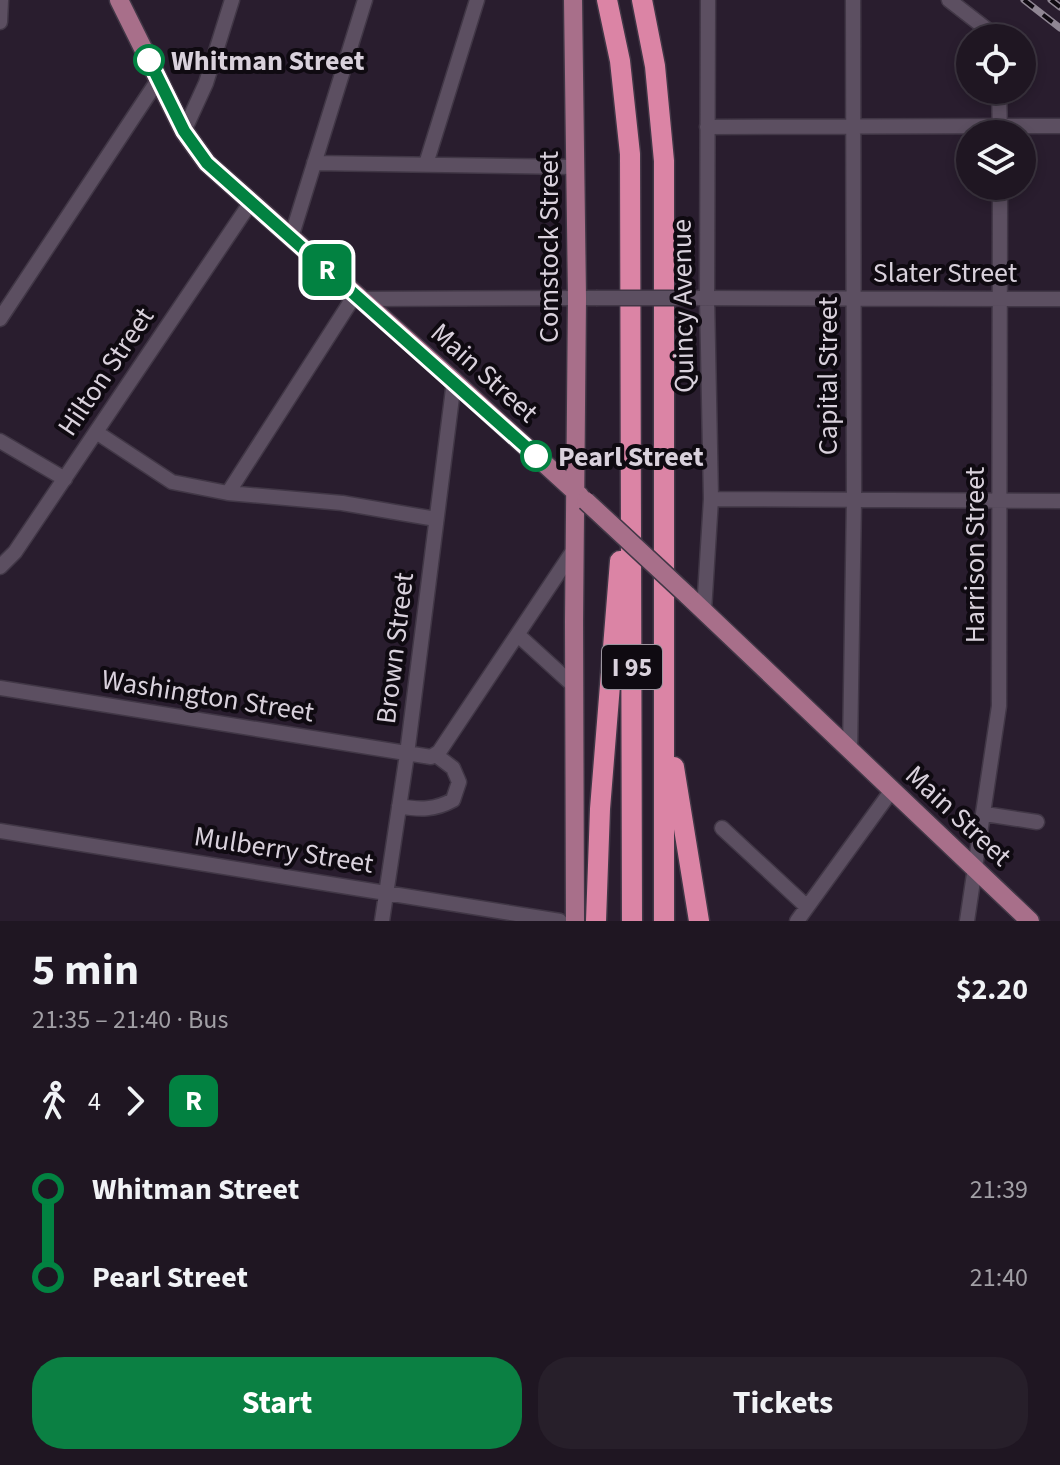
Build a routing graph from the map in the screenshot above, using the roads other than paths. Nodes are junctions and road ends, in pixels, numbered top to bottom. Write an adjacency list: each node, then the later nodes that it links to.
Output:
1 (1, 0): 12 (street)
2 (119, 0): 14 (main road, Main Street)
3 (232, 0): 20 (street)
4 (365, 0): 21 (street)
5 (477, 0): 22 (street)
6 (573, 0): 23 (main road, Comstock Street)
7 (607, 0): 37 (highway, I 95)
8 (642, 0): 54 (highway, I 95)
9 (708, 0): 16 (street, Quincy Avenue)
10 (853, 0): 18 (street, Capital Street)
11 (949, 0): 13 (street)
12 (0, 22)
13 (980, 24)
14 (158, 80): 20 (main road, Main Street); 34 (street)
15 (1060, 126): 17 (street)
16 (707, 127): 18 (street); 30 (street, Quincy Avenue)
17 (1036, 128)
18 (854, 129): 19 (street); 28 (street, Capital Street)
19 (956, 130)
20 (184, 131): 25 (main road, Main Street)
21 (314, 163): 22 (street); 26 (street)
22 (426, 164): 23 (street)
23 (575, 167): 29 (main road, Comstock Street)
24 (1000, 200): 31 (street, Harrison Street)
25 (251, 202): 26 (main road, Main Street); 38 (street, Hilton Street)
26 (291, 238): 27 (main road, Main Street)
27 (357, 297): 32 (street, Slater Street); 35 (main road, Main Street); 41 (street)
28 (853, 297): 30 (street, Slater Street); 31 (street, Slater Street); 44 (street, Capital Street)
29 (586, 298): 30 (street, Slater Street, bridge); 32 (street, Slater Street); 42 (main road, Comstock Street)
30 (700, 298): 43 (street, Quincy Avenue)
31 (1000, 298): 33 (street, Slater Street); 45 (street, Harrison Street)
32 (397, 299): 35 (street)
33 (1060, 299)
34 (0, 319)
35 (382, 319): 36 (main road, Main Street)
36 (454, 381): 42 (main road, Main Street); 47 (street, Brown Street)
37 (631, 414): 70 (highway); 71 (highway, I 95)
38 (96, 432): 40 (street, Hilton Street); 41 (street)
39 (0, 441): 40 (street)
40 (65, 479): 49 (street, Hilton Street)
41 (228, 493): 47 (street)
42 (581, 497): 48 (main road); 50 (main road, Main Street, bridge)
43 (711, 499): 44 (street); 50 (street, Quincy Avenue)
44 (854, 500): 45 (street); 55 (street, Capital Street)
45 (1000, 500): 46 (street); 60 (street, Harrison Street)
46 (1060, 501)
47 (436, 519): 56 (street, Brown Street)
48 (575, 548): 51 (street); 52 (main road)
49 (0, 567)
50 (704, 611): 55 (main road, Main Street)
51 (518, 635): 52 (street); 57 (street)
52 (574, 686): 69 (main road)
53 (0, 688): 56 (street, Washington Street)
54 (664, 692): 72 (highway, I 95); 73 (highway)
55 (850, 751): 58 (main road, Main Street)
56 (407, 754): 57 (street, Washington Street); 59 (street, Brown Street)
57 (436, 755): 59 (street)
58 (892, 790): 64 (main road, Main Street); 66 (street)
59 (399, 806): 65 (street, Brown Street)
60 (985, 814): 61 (street); 64 (street, Harrison Street)
61 (1037, 822)
62 (722, 828): 66 (street)
63 (0, 831): 65 (street, Mulberry Street)
64 (976, 869): 75 (street, Harrison Street); 76 (main road, Main Street)
65 (386, 892): 67 (street, Brown Street); 68 (street, Mulberry Street)
66 (806, 906): 74 (street)
67 (382, 921)
68 (560, 921)
69 (575, 921)
70 (596, 921)
71 (632, 921)
72 (664, 921)
73 (699, 921)
74 (797, 921)
75 (967, 921)
76 (1030, 921)

